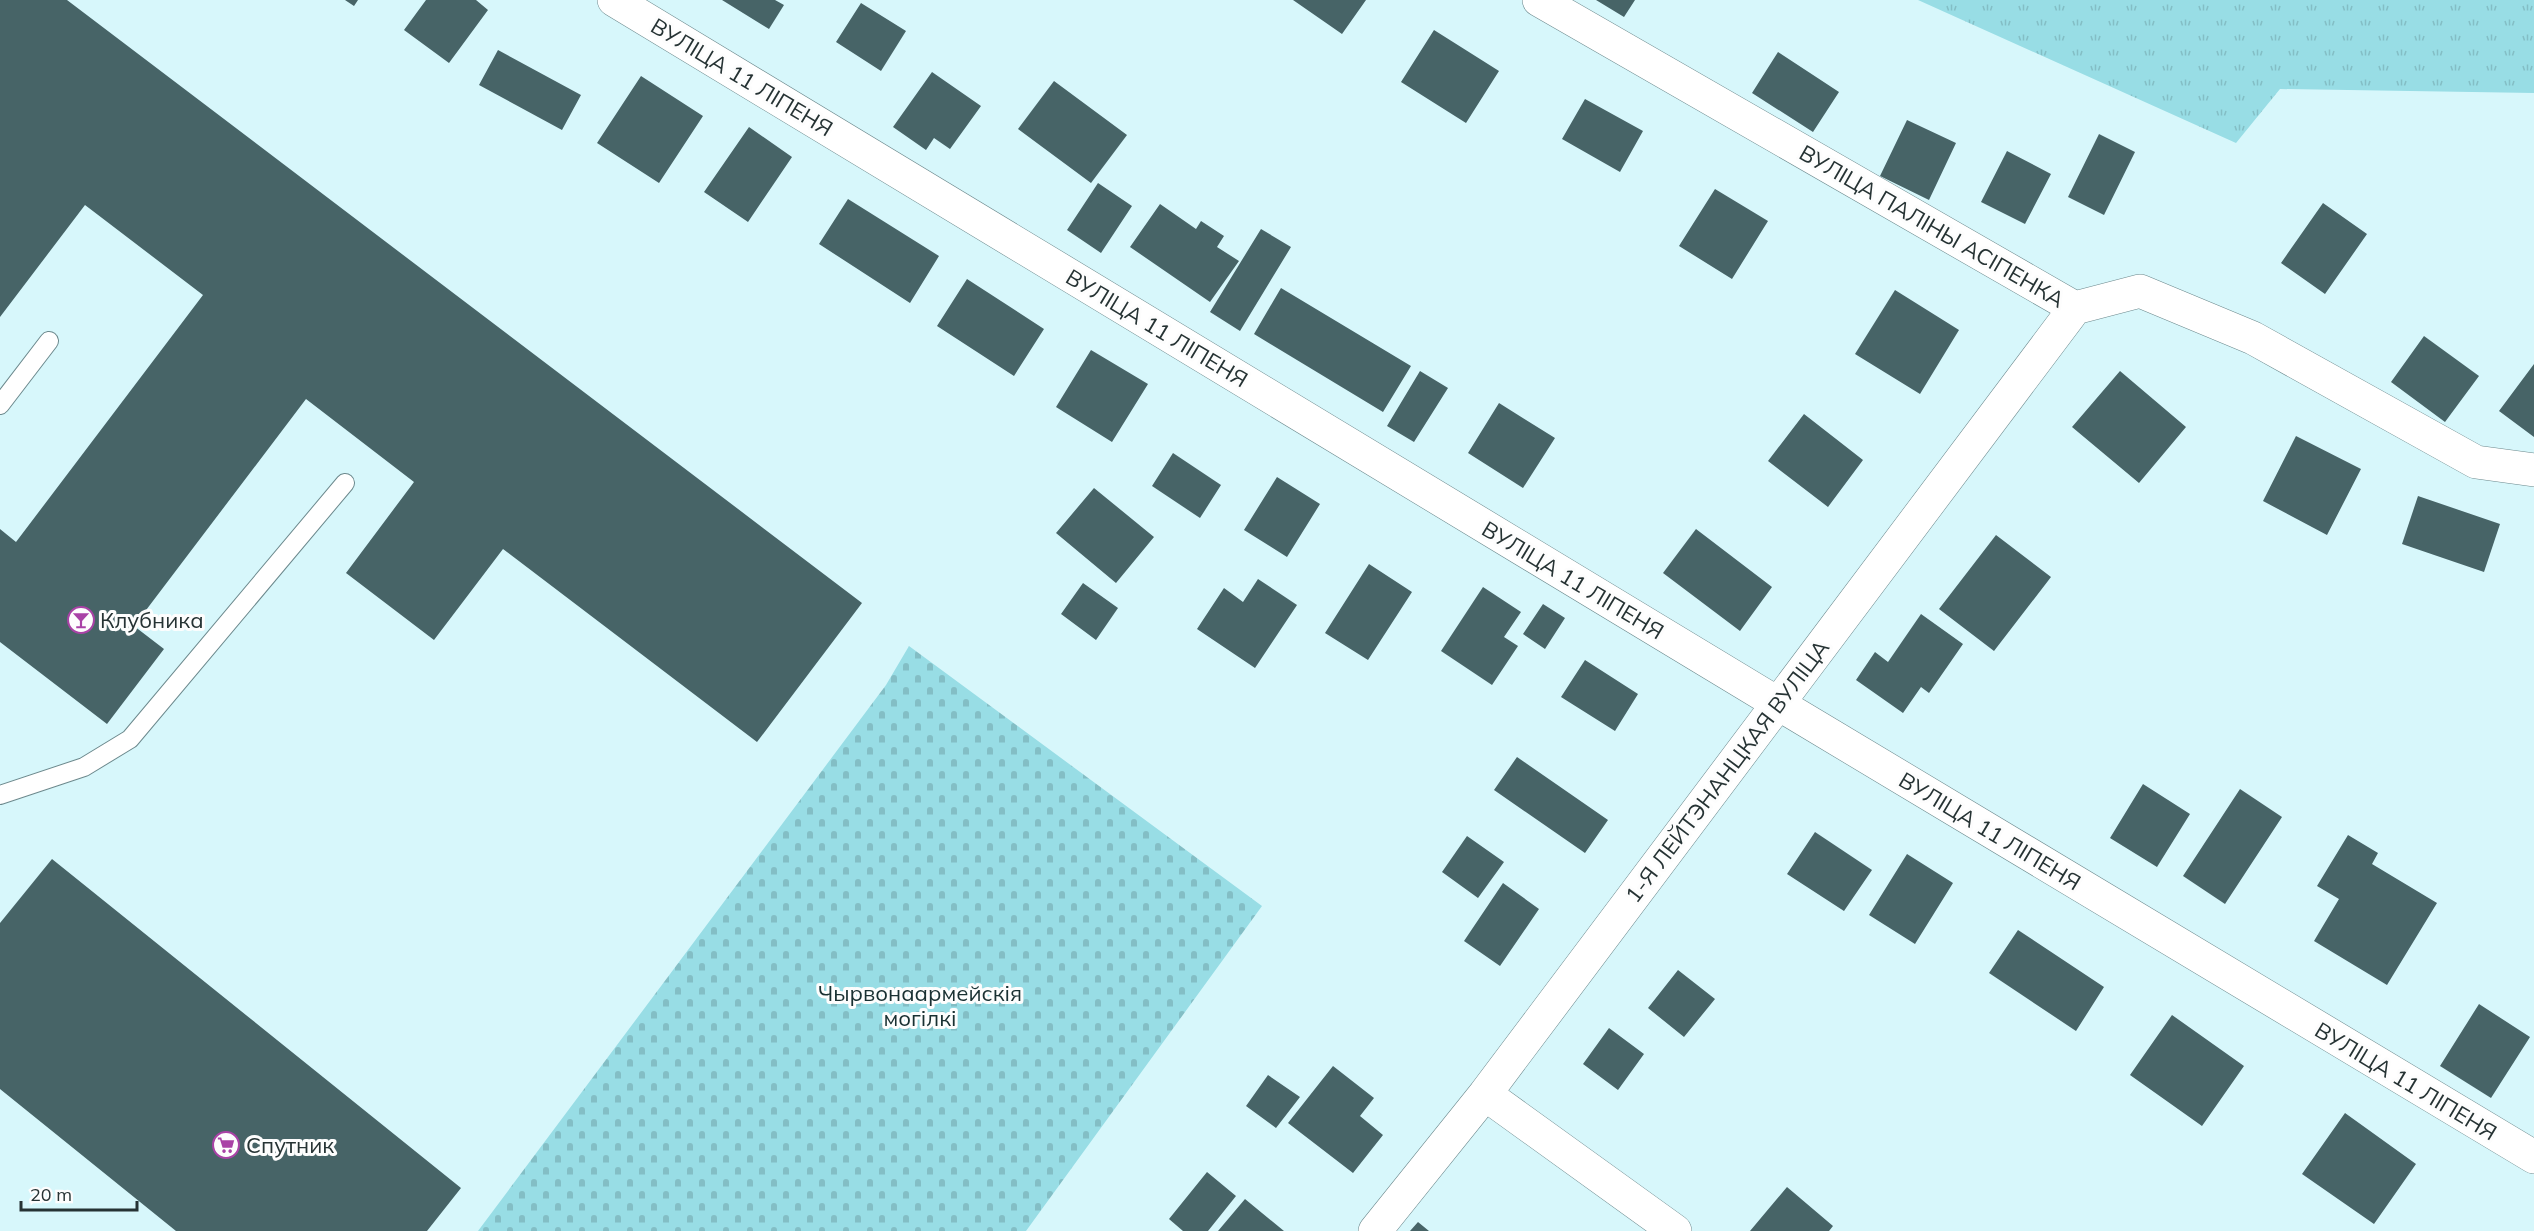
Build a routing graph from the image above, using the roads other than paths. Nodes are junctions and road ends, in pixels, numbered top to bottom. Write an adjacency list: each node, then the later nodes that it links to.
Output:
1 (615, 0): 8 (street, ВУЛІЦА 11 ЛІПЕНЯ)
2 (1539, 0): 3 (street, ВУЛІЦА ПАЛІНЫ АСІПЕНКА)
3 (2075, 308): 6 (street, ВУЛІЦА ПАЛІНЫ АСІПЕНКА); 8 (street, 1-Я ЛЕЙТЭНАНЦКАЯ ВУЛІЦА)
4 (49, 341): 5 (lane)
5 (0, 405)
6 (2534, 470)
7 (345, 483): 9 (lane)
8 (1777, 703): 10 (street, 1-Я ЛЕЙТЭНАНЦКАЯ ВУЛІЦА); 11 (street, ВУЛІЦА 11 ЛІПЕНЯ)
9 (0, 795)
10 (1485, 1094): 12 (street, 1-Я ЛЕЙТЭНАНЦКАЯ ВУЛІЦА); 13 (street)
11 (2534, 1157)
12 (1375, 1231)
13 (1675, 1231)

